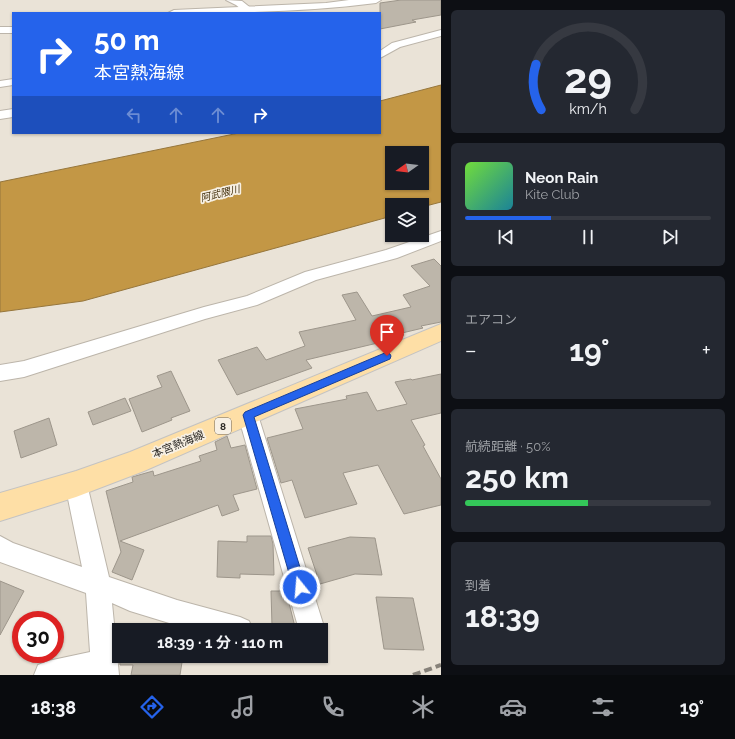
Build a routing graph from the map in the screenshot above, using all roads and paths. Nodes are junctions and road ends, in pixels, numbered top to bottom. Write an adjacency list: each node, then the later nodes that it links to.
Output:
1 (230, 0): 3 (street)
2 (376, 0): 3 (street)
3 (251, 11): 4 (street)
4 (215, 12)
5 (441, 24): 9 (street)
6 (0, 30): 7 (street)
7 (12, 30)
8 (441, 33): 10 (street)
9 (392, 37)
10 (381, 53)
11 (12, 82): 12 (street)
12 (0, 84)
13 (12, 113): 14 (street)
14 (0, 115)
15 (441, 236): 17 (street)
16 (441, 332): 18 (main road, 本宮熱海線 / 8)
17 (0, 373)
18 (248, 415): 19 (main road, 本宮熱海線 / 8); 24 (street)
19 (76, 484): 20 (main road, 本宮熱海線 / 8); 22 (street)
20 (0, 507)
21 (0, 548): 22 (street)
22 (98, 585): 23 (street); 25 (street)
23 (214, 623)
24 (310, 623)
25 (104, 668): 26 (street)
26 (48, 675)

